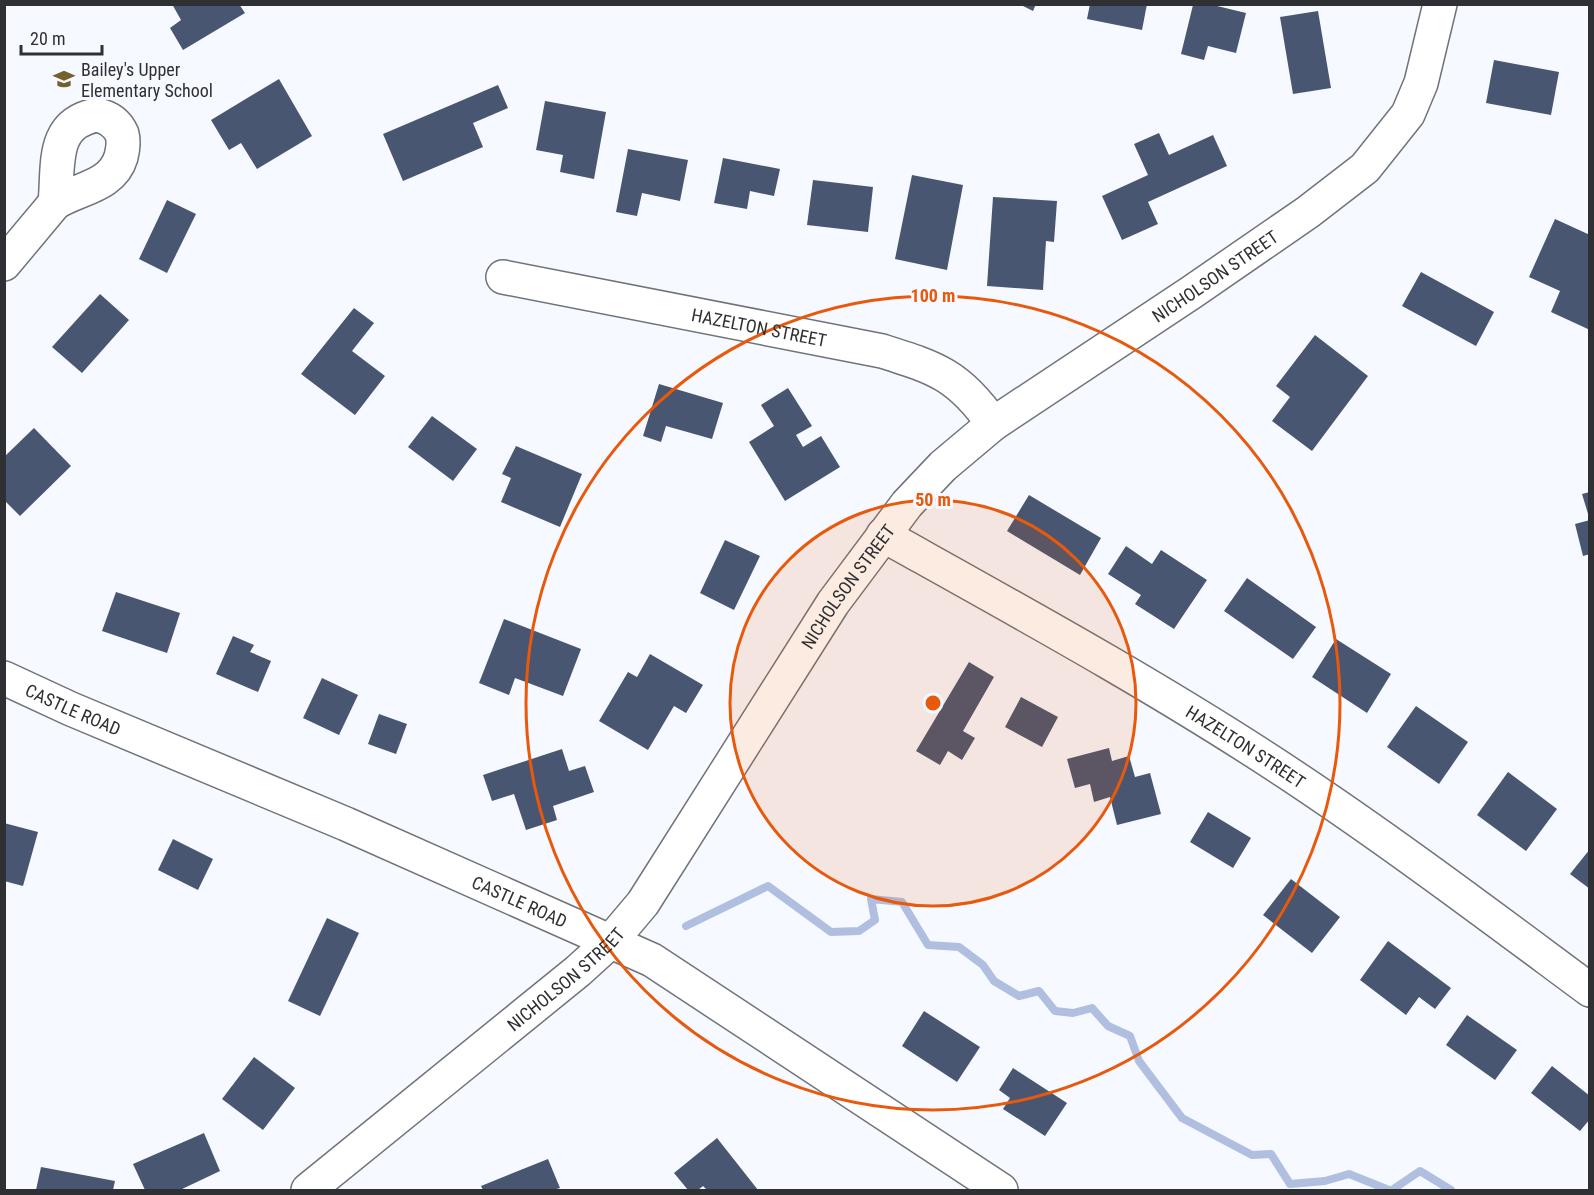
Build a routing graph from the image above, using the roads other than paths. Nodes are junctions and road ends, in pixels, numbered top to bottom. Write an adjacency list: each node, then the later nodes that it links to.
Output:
1 (1440, 4): 5 (street, NICHOLSON STREET)
2 (55, 202): 3 (street)
3 (4, 264)
4 (503, 277): 5 (street, HAZELTON STREET)
5 (993, 424): 6 (street, NICHOLSON STREET)
6 (883, 535): 8 (street, NICHOLSON STREET); 9 (street, HAZELTON STREET)
7 (4, 678): 8 (street, CASTLE ROAD)
8 (611, 941): 10 (street, NICHOLSON STREET); 11 (street, CASTLE ROAD)
9 (1590, 990)
10 (308, 1191)
11 (1001, 1191)

